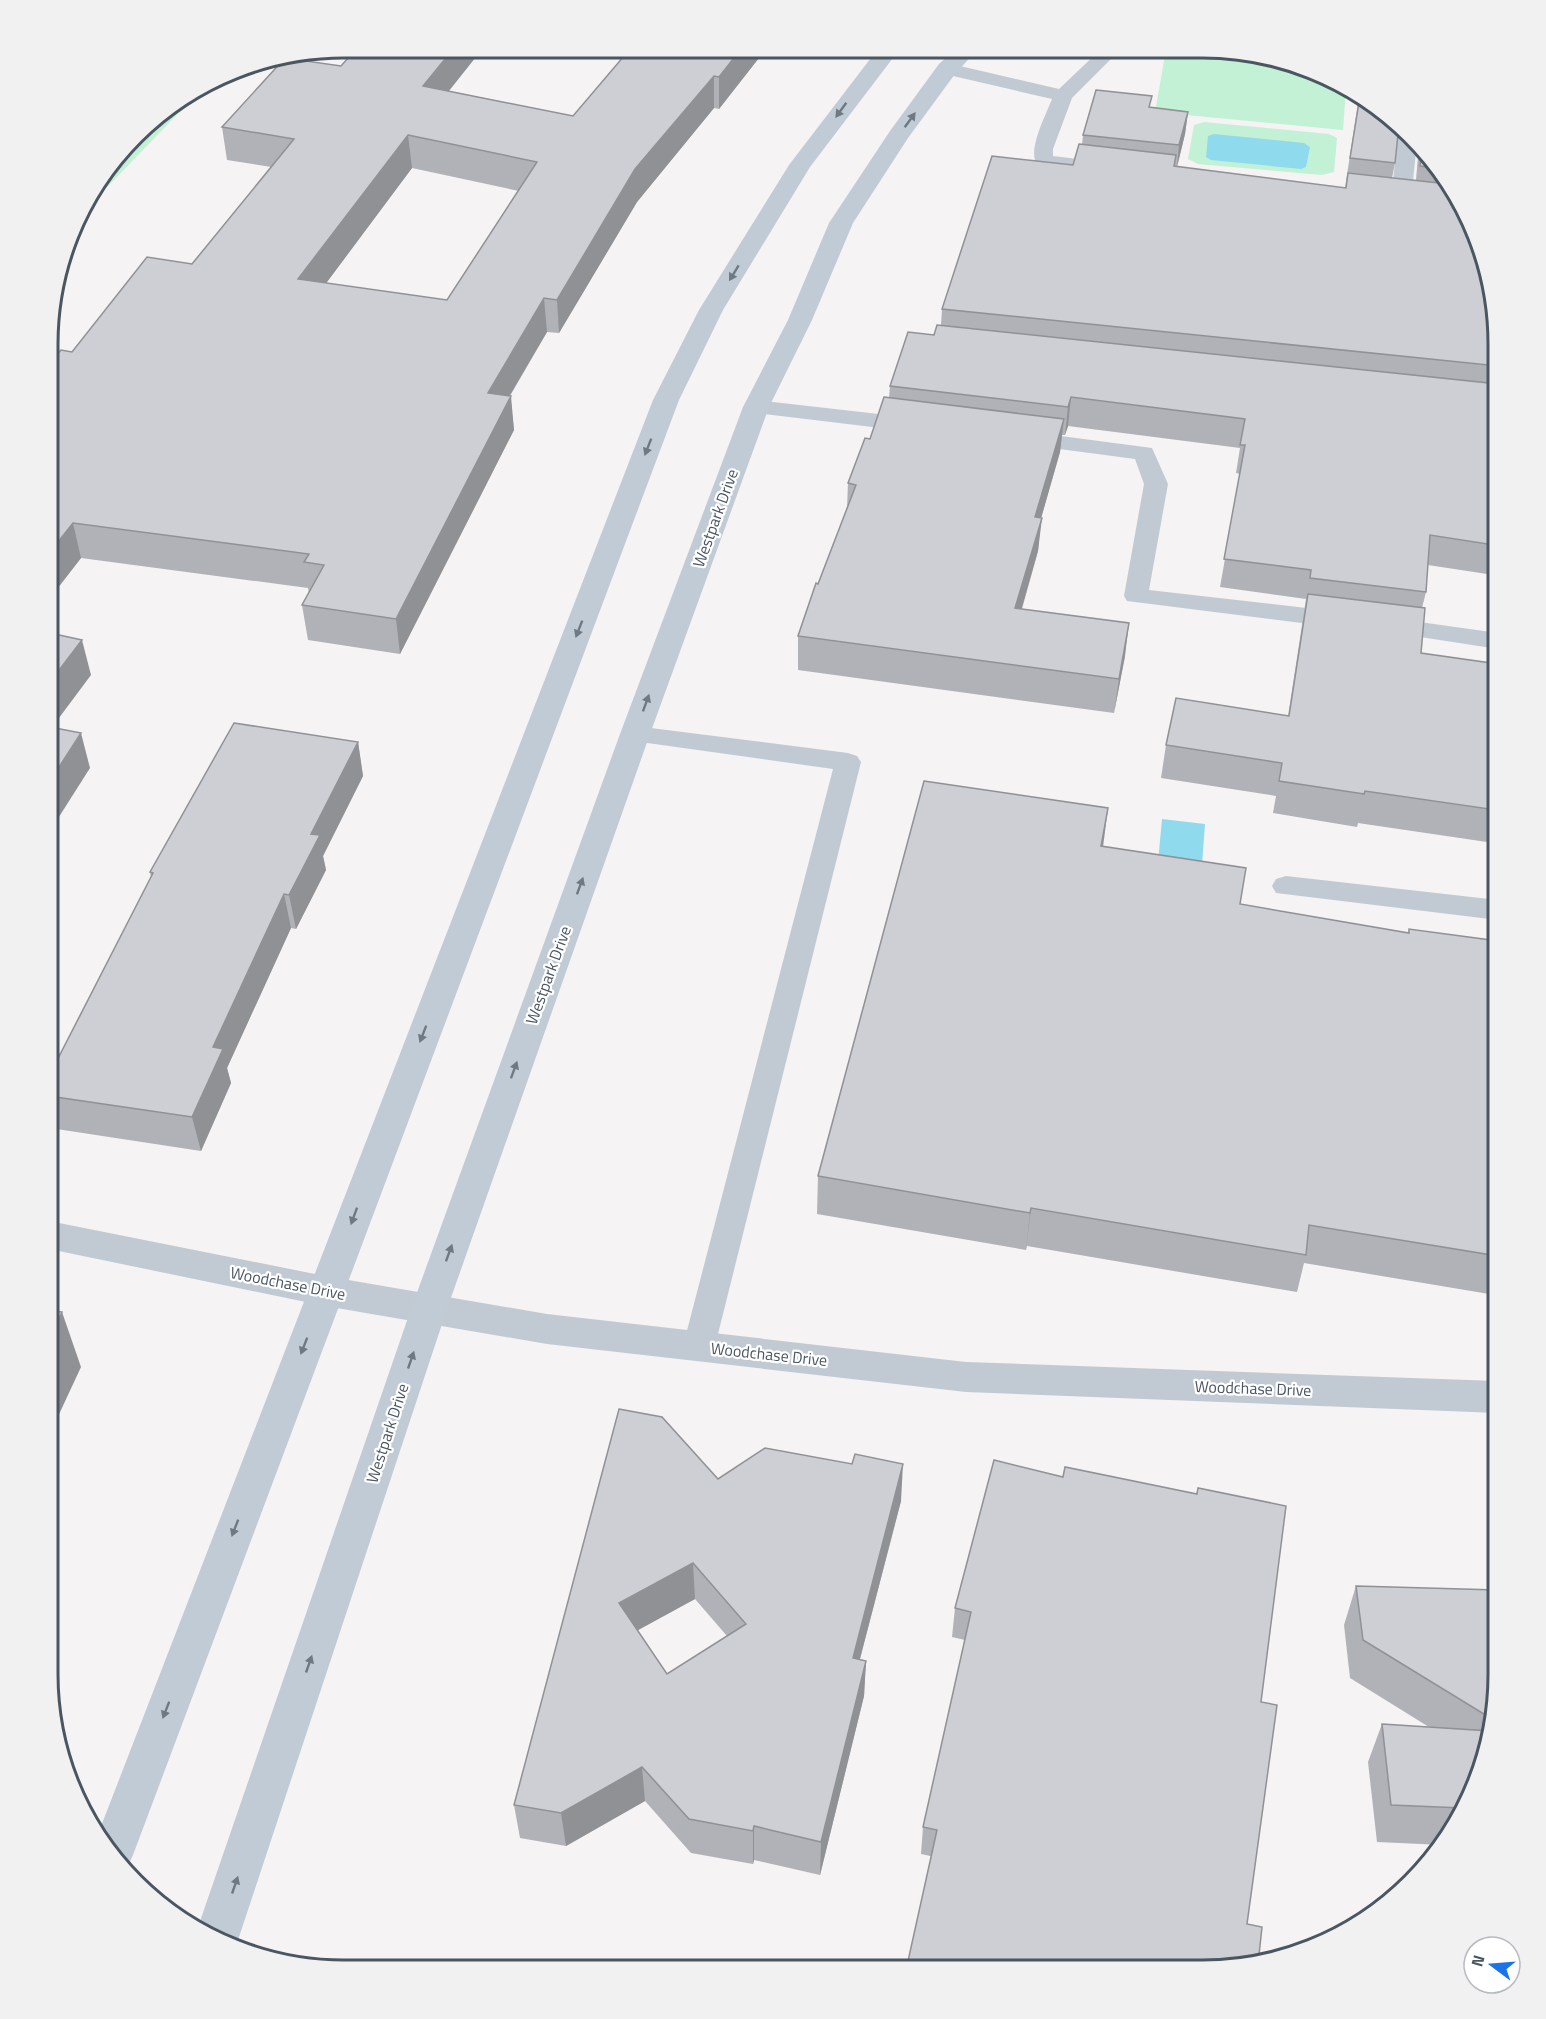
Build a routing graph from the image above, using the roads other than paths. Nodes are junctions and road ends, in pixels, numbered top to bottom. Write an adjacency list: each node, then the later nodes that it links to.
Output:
1 (882, 58): 19 (main road, one-way to 19)
2 (958, 58): 4 (main road, Westpark Drive)
3 (1103, 58): 5 (lane)
4 (947, 69): 5 (lane); 11 (main road, Westpark Drive, one-way to 4)
5 (1063, 96): 7 (lane)
6 (1407, 145): 9 (lane)
7 (1128, 170)
8 (1377, 197): 9 (lane)
9 (1401, 200): 10 (lane)
10 (1421, 202)
11 (756, 407): 12 (lane); 15 (main road, Westpark Drive, one-way to 11)
12 (942, 428)
13 (1001, 435): 14 (lane)
14 (1488, 640)
15 (635, 734): 20 (main road, Westpark Drive, one-way to 15); 21 (lane)
16 (1286, 886): 17 (lane)
17 (1488, 909)
18 (58, 1237): 19 (street, Woodchase Drive)
19 (325, 1291): 20 (street, Woodchase Drive); 23 (main road, one-way to 23)
20 (429, 1309): 21 (street, Woodchase Drive); 24 (main road, Westpark Drive, one-way to 20)
21 (699, 1346): 22 (street, Woodchase Drive)
22 (1488, 1397)
23 (115, 1845)
24 (219, 1931)

